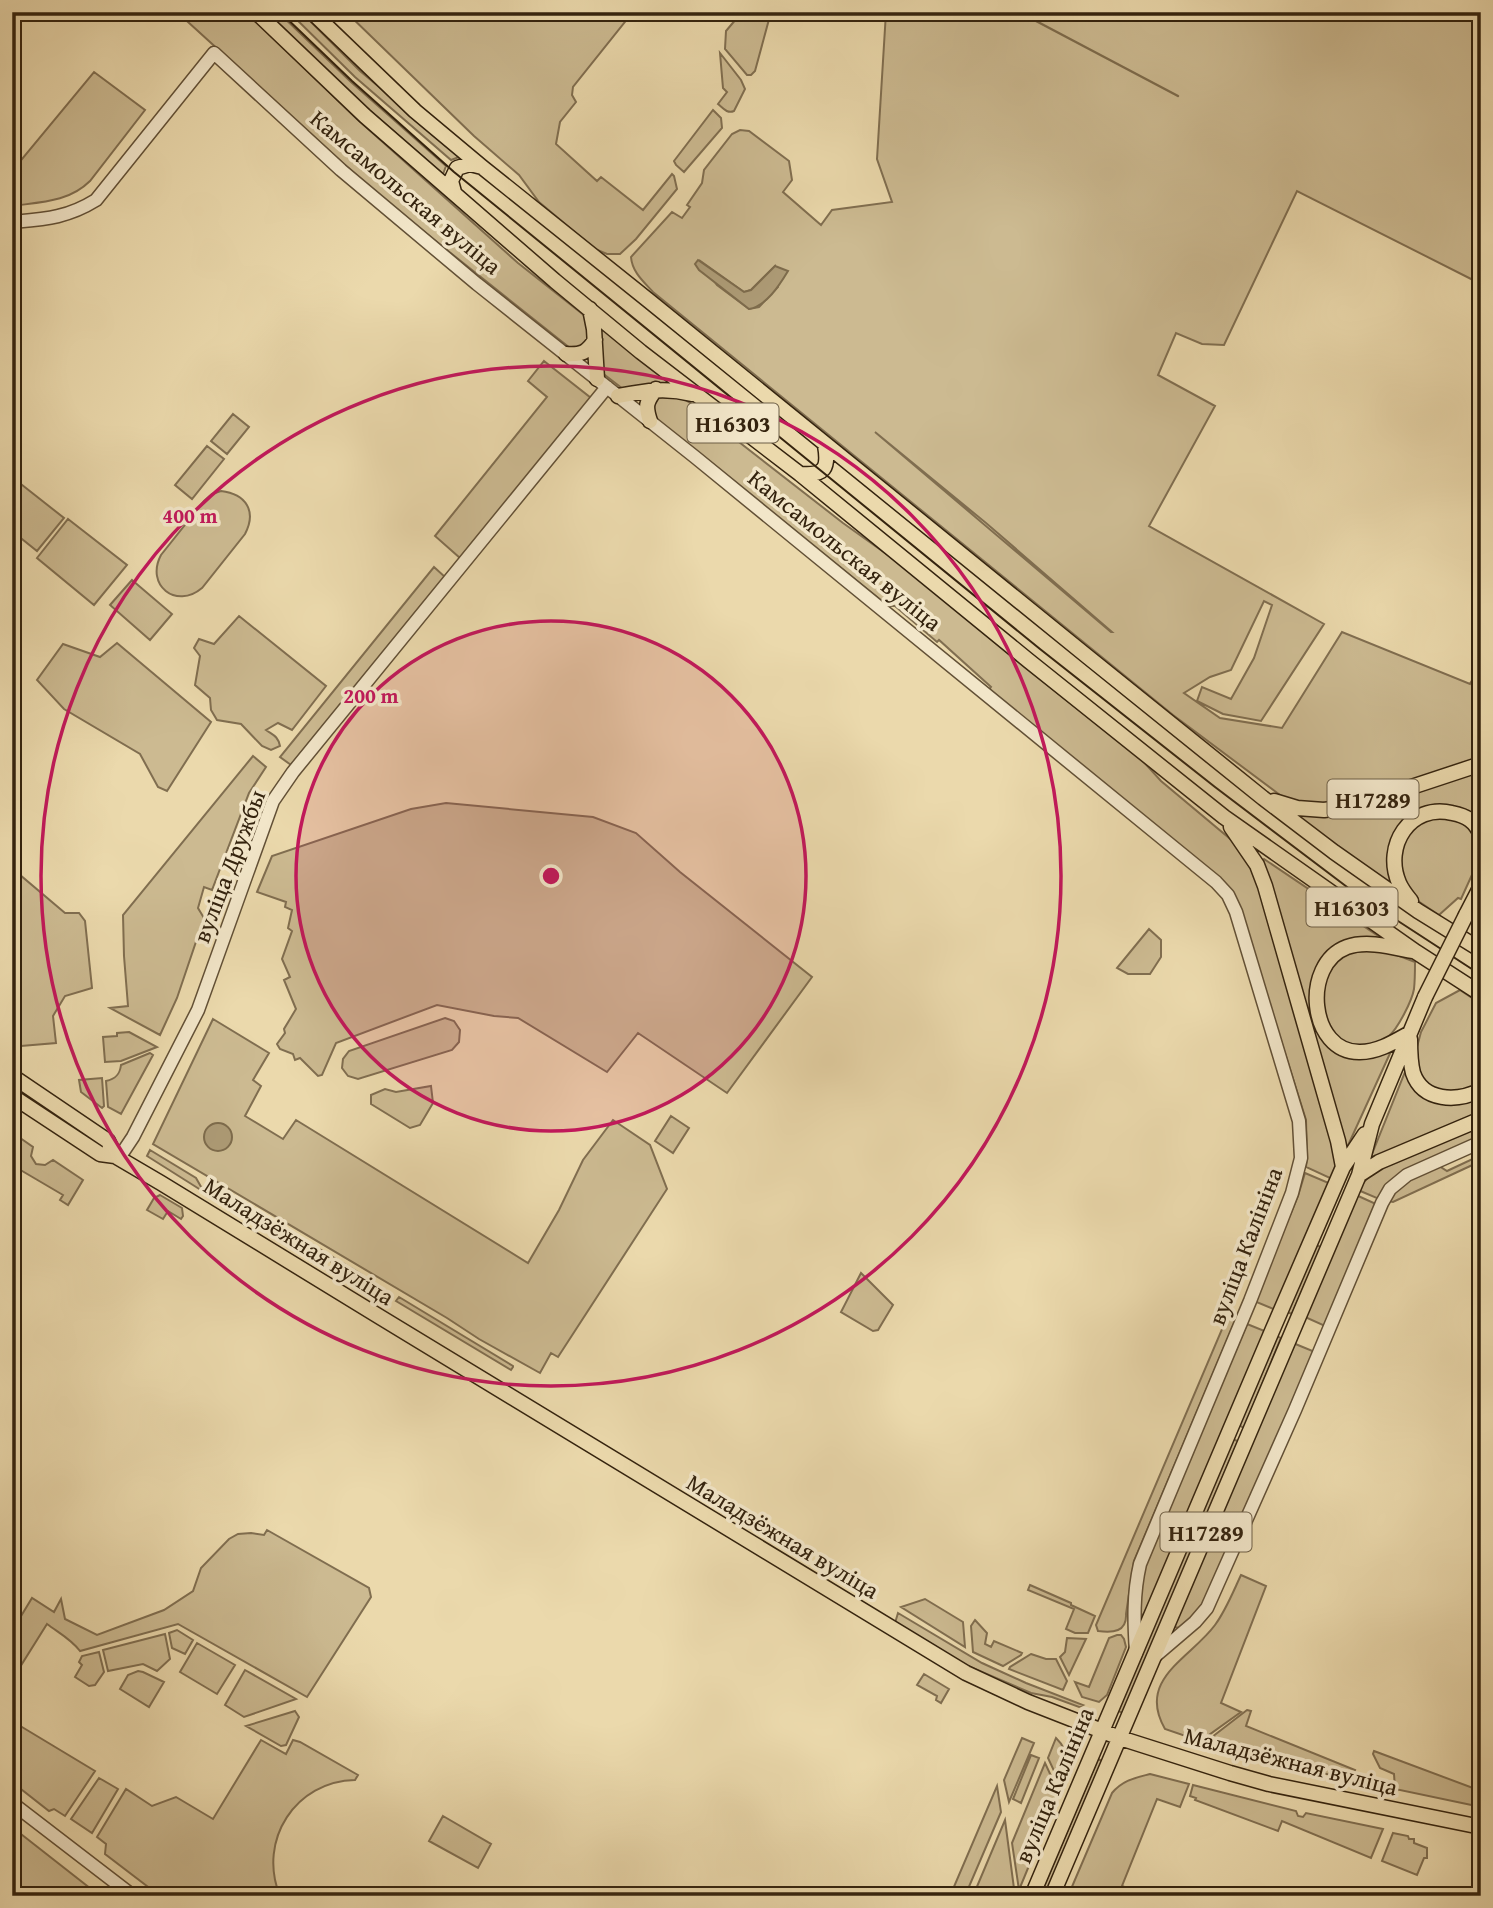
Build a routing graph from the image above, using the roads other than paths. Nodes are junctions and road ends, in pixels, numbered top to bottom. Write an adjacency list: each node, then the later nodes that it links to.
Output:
1 (256, 12): 4 (main road, Камсамольская вуліца / Н16303)
2 (312, 12): 3 (main road, Н16303)
3 (482, 167): 4 (main road); 13 (main road, Н16303)
4 (454, 192): 6 (main road, Камсамольская вуліца / Н16303)
5 (12, 222): 8 (street, Камсамольская вуліца)
6 (590, 309): 7 (main road); 11 (main road, Камсамольская вуліца / Н16303)
7 (595, 340): 8 (main road); 9 (main road)
8 (566, 354): 9 (street, Камсамольская вуліца)
9 (607, 387): 10 (main road); 12 (street, Камсамольская вуліца); 32 (street, вуліца Дружбы)
10 (656, 389): 11 (main road); 12 (main road)
11 (697, 395): 14 (main road, Камсамольская вуліца / Н16303)
12 (650, 421): 19 (street, Камсамольская вуліца)
13 (825, 445): 14 (main road); 16 (main road, Н16303)
14 (800, 474): 17 (main road, Камсамольская вуліца / Н16303)
15 (1481, 764): 16 (main road, Н17289)
16 (1263, 798): 21 (main road, Н16303)
17 (1224, 817): 23 (main road, Н16303); 33 (main road)
18 (1481, 835): 21 (main road, Н17289)
19 (1192, 863): 41 (street, вуліца Калініна)
20 (1481, 886): 25 (main road, вуліца Калініна / Н17289, bridge)
21 (1418, 911): 22 (main road, Н16303)
22 (1481, 950)
23 (1416, 952): 24 (main road, Н16303); 25 (main road)
24 (1481, 994)
25 (1410, 1033): 27 (main road, Н17289); 30 (main road, вуліца Калініна / Н17289)
26 (12, 1076): 32 (main road, Маладзёжная вуліца)
27 (1481, 1090)
28 (12, 1096): 32 (main road, Маладзёжная вуліца)
29 (1481, 1119): 34 (main road)
30 (1372, 1124): 33 (main road, вуліца Калініна / Н17289); 34 (main road, вуліца Калініна / Н17289)
31 (1481, 1142): 40 (street, вуліца Калініна)
32 (117, 1157): 43 (main road, Маладзёжная вуліца)
33 (1343, 1167): 35 (main road, вуліца Калініна / Н17289)
34 (1359, 1175): 36 (main road, вуліца Калініна / Н17289)
35 (1316, 1231): 36 (main road); 37 (main road, вуліца Калініна / Н17289)
36 (1332, 1237): 38 (main road, вуліца Калініна / Н17289)
37 (1230, 1427): 38 (main road); 41 (main road, вуліца Калініна / Н17289)
38 (1247, 1434): 39 (main road, вуліца Калініна / Н17289)
39 (1169, 1619): 40 (street); 42 (main road, вуліца Калініна / Н17289)
40 (1186, 1630): 42 (street, вуліца Калініна)
41 (1136, 1653): 43 (main road, вуліца Калініна / Н17289)
42 (1152, 1660): 44 (main road, вуліца Калініна / Н17289)
43 (1103, 1731): 44 (main road, Маладзёжная вуліца); 48 (main road, вуліца Калініна / Н17289)
44 (1120, 1738): 46 (main road, Маладзёжная вуліца); 49 (main road, вуліца Калініна / Н17289)
45 (12, 1803): 47 (street)
46 (1481, 1828)
47 (133, 1896)
48 (1032, 1896)
49 (1052, 1896)

